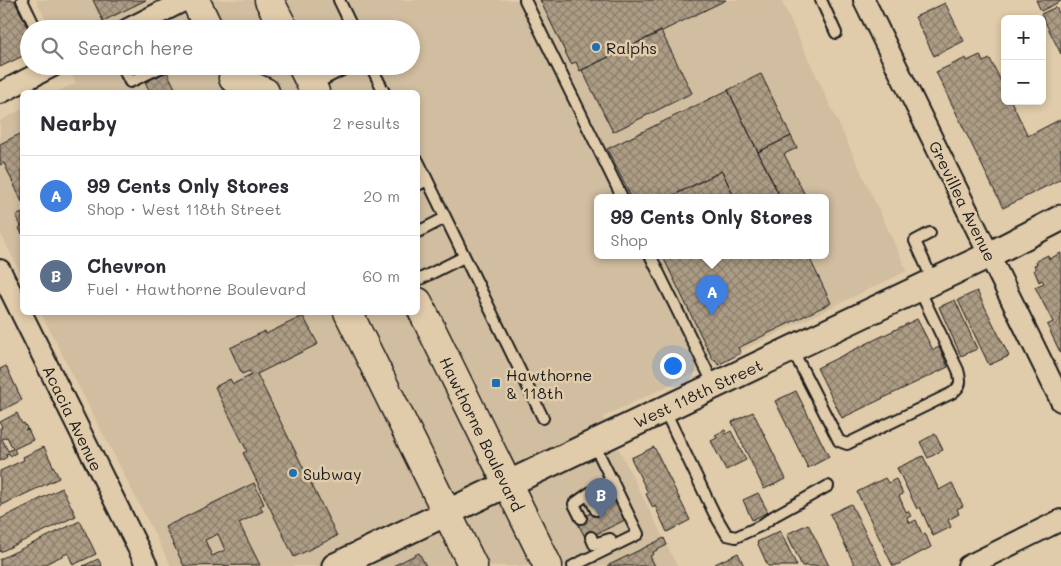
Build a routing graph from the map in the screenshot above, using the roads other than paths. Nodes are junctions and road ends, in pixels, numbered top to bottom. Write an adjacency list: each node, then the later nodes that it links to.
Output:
1 (22, 0): 9 (lane)
2 (185, 0): 10 (street)
3 (195, 0): 11 (main road)
4 (270, 0): 12 (main road)
5 (339, 0): 13 (lane)
6 (526, 0): 28 (lane)
7 (822, 0): 14 (lane)
8 (864, 0): 33 (street, Grevillea Avenue)
9 (32, 20)
10 (146, 20)
11 (205, 20)
12 (280, 20)
13 (349, 20)
14 (836, 33)
15 (35, 75): 26 (street)
16 (126, 75): 22 (lane)
17 (145, 75): 22 (lane)
18 (326, 75): 21 (lane)
19 (376, 75): 25 (lane)
20 (233, 79): 24 (main road)
21 (310, 81)
22 (130, 82): 23 (lane)
23 (134, 90)
24 (260, 90)
25 (383, 90)
26 (0, 93)
27 (422, 183): 29 (lane)
28 (621, 194)
29 (445, 218): 31 (lane); 34 (lane)
30 (1061, 218): 33 (street, West 118th Street)
31 (420, 231)
32 (930, 233): 38 (lane)
33 (989, 255): 38 (street, West 118th Street); 45 (street, Grevillea Avenue)
34 (464, 257): 37 (lane); 47 (lane)
35 (652, 259): 44 (lane)
36 (0, 270): 40 (street, Acacia Avenue)
37 (420, 279)
38 (926, 285): 43 (street, West 118th Street); 43 (lane)
39 (420, 306): 50 (main road, Hawthorne Boulevard)
40 (20, 310)
41 (22, 315): 59 (street, Acacia Avenue)
42 (349, 315): 54 (main road)
43 (792, 348): 44 (street, West 118th Street)
44 (714, 385): 46 (street, West 118th Street)
45 (1061, 401)
46 (664, 409): 48 (street, West 118th Street); 51 (lane)
47 (543, 418)
48 (593, 443): 49 (lane); 50 (street, West 118th Street)
49 (612, 479): 52 (lane); 58 (lane)
50 (507, 483): 54 (street, West 118th Street); 62 (main road, Hawthorne Boulevard)
51 (828, 486)
52 (588, 494): 53 (lane); 55 (lane)
53 (596, 510)
54 (446, 512): 60 (street, West 118th Street); 61 (main road)
55 (581, 518)
56 (1061, 520): 64 (street)
57 (591, 537): 58 (lane)
58 (610, 538): 63 (lane)
59 (147, 566)
60 (335, 566)
61 (473, 566)
62 (548, 566)
63 (573, 566)
64 (968, 566)

